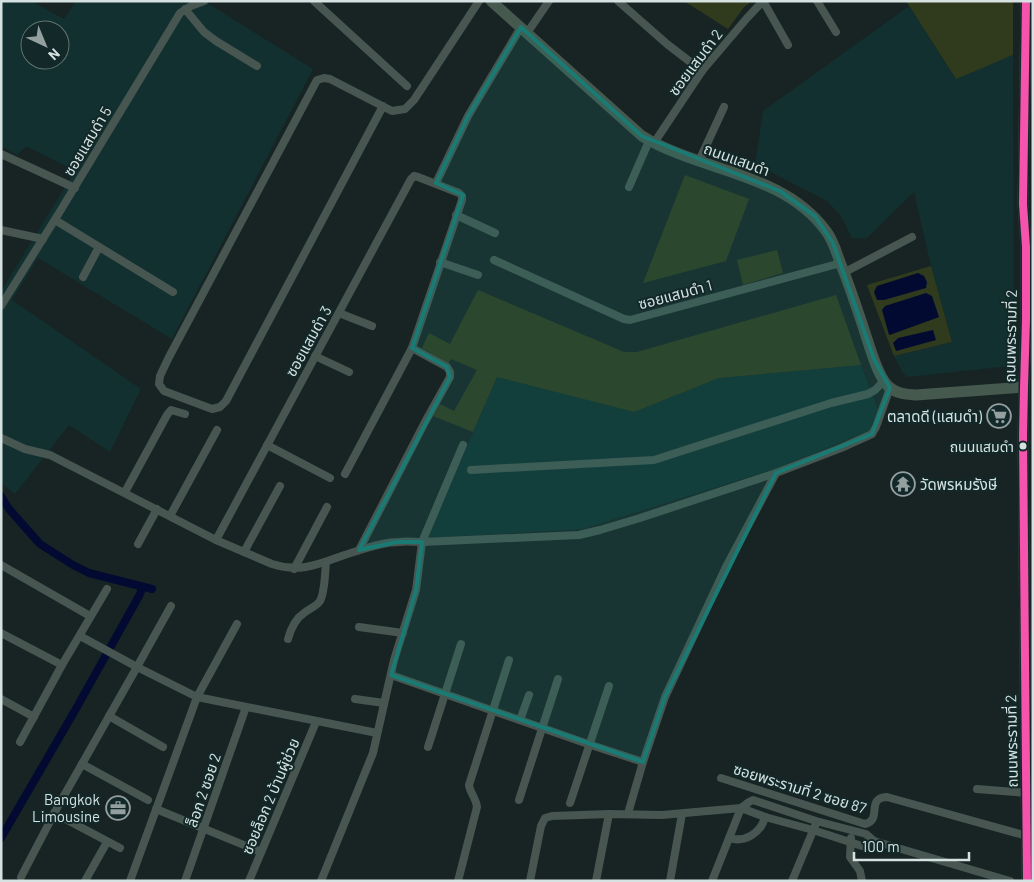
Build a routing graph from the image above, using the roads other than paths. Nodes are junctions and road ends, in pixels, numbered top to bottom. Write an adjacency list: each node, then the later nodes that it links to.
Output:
1 (204, 1): 10 (street)
2 (314, 1): 16 (street)
3 (479, 1): 17 (street)
4 (491, 1): 11 (main road, ถนนแสมดำ)
5 (549, 1): 11 (street)
6 (618, 1): 15 (street)
7 (763, 1): 13 (street); 15 (street, ซอยแสมดำ 2)
8 (817, 1): 12 (street)
9 (1026, 1): 45 (main road, ถนนพระรามที่ 2)
10 (185, 9): 14 (street); 24 (street, ซอยแสมดำ 5)
11 (524, 30): 19 (main road, ถนนแสมดำ); 22 (street)
12 (836, 32)
13 (788, 46)
14 (256, 66)
15 (702, 72): 19 (street, ซอยแสมดำ 2)
16 (407, 86)
17 (383, 106): 17 (street)
18 (724, 107): 21 (street)
19 (652, 142): 21 (main road, ถนนแสมดำ); 23 (street, ซอยแสมดำ 2)
20 (1, 154): 24 (street)
21 (699, 161): 34 (main road, ถนนแสมดำ)
22 (436, 183): 25 (street, ซอยแสมดำ 3); 39 (street, ซอยแสมดำ 3)
23 (629, 187)
24 (75, 188): 26 (street, ซอยแสมดำ 5)
25 (456, 215): 28 (street); 33 (street, ซอยแสมดำ 3)
26 (55, 220): 30 (street, ซอยแสมดำ 5); 31 (street)
27 (1, 230): 30 (street)
28 (495, 234)
29 (912, 237): 34 (street, ซอยแสมดำ 1)
30 (44, 239): 38 (street, ซอยแสมดำ 5)
31 (99, 247): 36 (street); 37 (street)
32 (494, 260): 34 (street, ซอยแสมดำ 1)
33 (440, 262): 35 (street); 41 (street, ซอยแสมดำ 3)
34 (843, 267): 44 (main road, ถนนแสมดำ)
35 (478, 275)
36 (83, 277)
37 (174, 292)
38 (1, 306)
39 (339, 313): 40 (street); 42 (street, ซอยแสมดำ 3)
40 (372, 326)
41 (412, 348): 53 (street, ซอยแสมดำ 3); 63 (street)
42 (316, 356): 43 (street); 49 (street, ซอยแสมดำ 3)
43 (348, 372)
44 (887, 384): 45 (main road); 51 (street); 52 (street)
45 (1024, 387): 106 (main road, ถนนพระรามที่ 2)
46 (185, 414): 56 (street)
47 (217, 430): 59 (street)
48 (1, 438): 56 (street)
49 (267, 445): 54 (street); 60 (street, ซอยแสมดำ 3)
50 (463, 445): 61 (street)
51 (471, 470)
52 (776, 473): 61 (street); 102 (street)
53 (345, 474)
54 (330, 478)
55 (280, 486): 64 (street)
56 (125, 492): 58 (street)
57 (327, 507): 67 (street)
58 (157, 509): 59 (street); 62 (street)
59 (170, 516): 60 (street)
60 (216, 540): 64 (street)
61 (422, 542): 63 (street); 74 (street)
62 (138, 544)
63 (359, 550): 65 (street)
64 (244, 552): 67 (street)
65 (326, 562): 67 (street); 76 (street)
66 (1, 565): 70 (street)
67 (294, 569)
68 (107, 589): 70 (street)
69 (171, 606): 80 (street)
70 (90, 616): 75 (street)
71 (237, 624): 86 (street)
72 (358, 627): 74 (street)
73 (1, 633): 79 (street)
74 (403, 633): 81 (street)
75 (80, 636): 79 (street); 80 (street)
76 (288, 639)
77 (461, 644): 84 (street)
78 (509, 660): 91 (street)
79 (62, 665): 93 (street)
80 (137, 667): 86 (street); 92 (street)
81 (391, 675): 84 (street); 89 (street)
82 (558, 679): 96 (street)
83 (609, 686): 99 (street)
84 (445, 694): 91 (street); 101 (street)
85 (528, 694): 94 (street)
86 (197, 697): 90 (street); 111 (street)
87 (1, 698): 93 (street)
88 (355, 699): 89 (street)
89 (384, 703): 97 (street)
90 (246, 707): 95 (street); 118 (street, ล็อก 2 ซอย 2)
91 (493, 710): 94 (street); 134 (street)
92 (108, 716): 100 (street); 103 (street)
93 (34, 717): 98 (street)
94 (520, 720): 96 (street)
95 (316, 722): 97 (street); 127 (street, ซอยล็อก 2 บ้านผู้ช่วย)
96 (542, 727): 99 (street); 108 (street)
97 (377, 733): 133 (street)
98 (20, 742)
99 (590, 744): 102 (street); 109 (street)
100 (163, 747)
101 (428, 747)
102 (643, 762): 112 (street)
103 (82, 764): 107 (street); 113 (street)
104 (721, 778): 121 (street, ซอยพระรามที่ 2 ซอย 87)
105 (977, 788): 106 (street)
106 (1030, 792): 121 (main road, ถนนพระรามที่ 2)
107 (148, 800)
108 (519, 800)
109 (570, 804)
110 (741, 808): 115 (street); 116 (street); 117 (street); 122 (street)
111 (156, 809): 118 (street); 130 (street)
112 (629, 810)
113 (54, 813): 124 (street); 128 (street)
114 (609, 814): 115 (street); 135 (street); 136 (street)
115 (682, 814): 137 (street)
116 (765, 817): 119 (street); 122 (street)
117 (816, 822): 119 (street); 120 (street)
118 (204, 828): 127 (street); 131 (street, ล็อก 2 ซอย 2)
119 (813, 830): 125 (street); 139 (street)
120 (853, 832): 123 (street); 125 (street)
121 (1027, 835): 142 (main road, ถนนพระรามที่ 2)
122 (730, 838): 138 (street)
123 (874, 841): 125 (street); 141 (street)
124 (107, 842): 126 (street); 129 (street)
125 (850, 843): 140 (street)
126 (120, 848)
127 (261, 852): 132 (street, ซอยล็อก 2 บ้านผู้ช่วย)
128 (21, 877)
129 (85, 881)
130 (130, 881)
131 (185, 881)
132 (249, 881)
133 (321, 881)
134 (458, 881)
135 (530, 881)
136 (596, 881)
137 (670, 881)
138 (712, 881)
139 (792, 881)
140 (862, 881)
141 (1010, 881)
142 (1027, 881)

